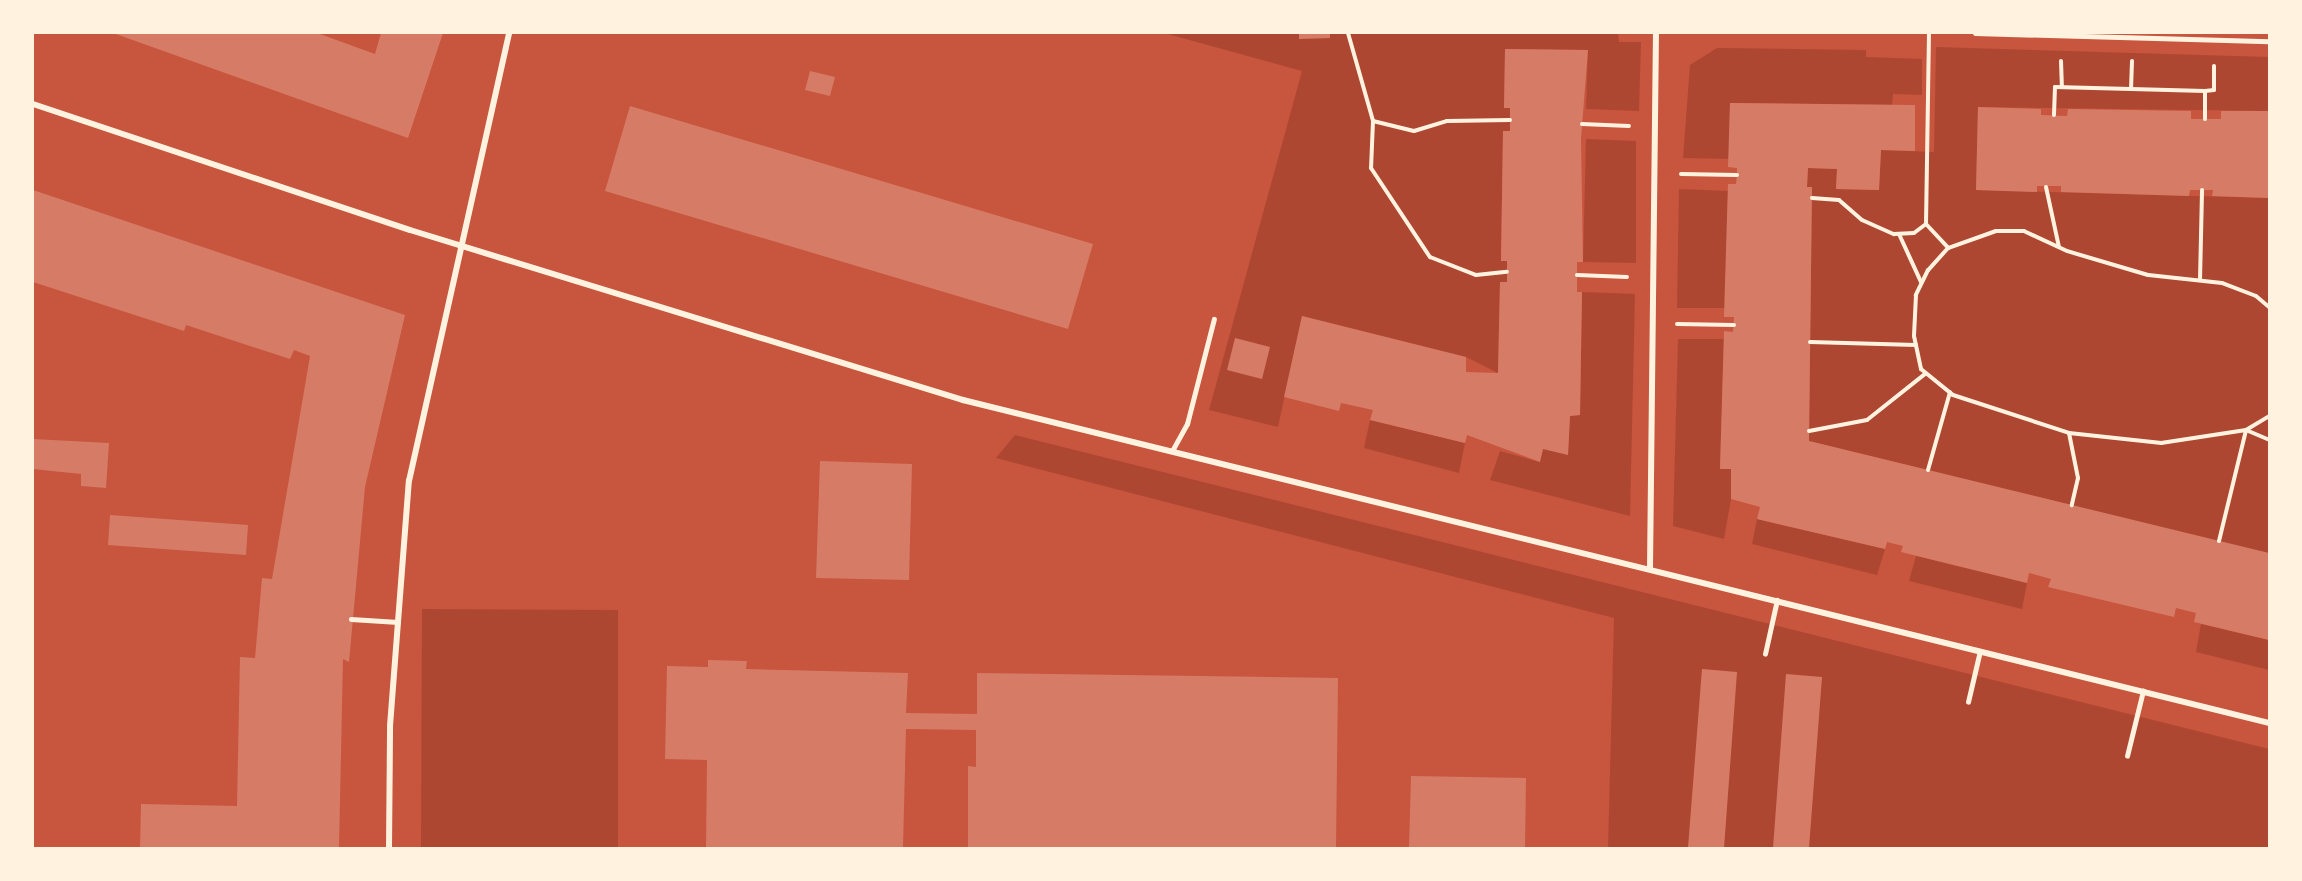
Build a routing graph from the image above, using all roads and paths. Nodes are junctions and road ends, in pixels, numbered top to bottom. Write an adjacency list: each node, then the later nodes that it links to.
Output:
1 (509, 33): 27 (street)
2 (1348, 33): 17 (path)
3 (1656, 33): 19 (street)
4 (1929, 33): 25 (path)
5 (1975, 33): 6 (lane)
6 (2133, 38): 7 (lane); 11 (path)
7 (2269, 41)
8 (2061, 61): 10 (path)
9 (2214, 64): 12 (path)
10 (2062, 87): 11 (path); 14 (path)
11 (2131, 89): 12 (path)
12 (2205, 91): 15 (path)
13 (33, 104): 27 (street)
14 (2054, 115)
15 (2205, 119)
16 (1510, 120): 17 (path)
17 (1373, 121): 30 (path)
18 (1582, 124): 19 (path)
19 (1655, 127): 20 (street)
20 (1654, 174): 21 (path); 32 (street)
21 (1737, 176)
22 (2046, 187): 29 (path)
23 (2202, 190): 33 (path)
24 (1812, 198): 26 (path)
25 (1926, 224): 26 (path); 28 (path)
26 (1899, 234): 34 (path)
27 (462, 246): 48 (street); 55 (street)
28 (1948, 248): 29 (path); 34 (path)
29 (2059, 248): 33 (path)
30 (1507, 272)
31 (1577, 275): 32 (path)
32 (1653, 278): 37 (street)
33 (2200, 280): 35 (path)
34 (1921, 284): 40 (path)
35 (2269, 308)
36 (1214, 318): 48 (lane)
37 (1653, 324): 38 (path); 52 (street)
38 (1734, 325)
39 (1810, 342): 40 (path)
40 (1916, 345): 41 (path)
41 (1926, 373): 42 (path); 45 (path)
42 (1950, 392): 46 (path); 49 (path)
43 (2269, 416): 44 (path)
44 (2246, 430): 46 (path); 47 (path); 51 (path)
45 (1809, 431)
46 (2069, 433): 50 (path)
47 (2269, 440)
48 (1172, 451): 52 (street)
49 (1928, 470)
50 (2072, 505)
51 (2219, 541)
52 (1650, 568): 53 (street)
53 (1778, 600): 56 (street); 57 (lane)
54 (351, 619): 55 (lane)
55 (398, 622): 62 (street)
56 (1980, 651): 58 (street); 59 (lane)
57 (1765, 654)
58 (2143, 691): 60 (street); 61 (lane)
59 (1968, 702)
60 (2269, 723)
61 (2127, 756)
62 (389, 848)

